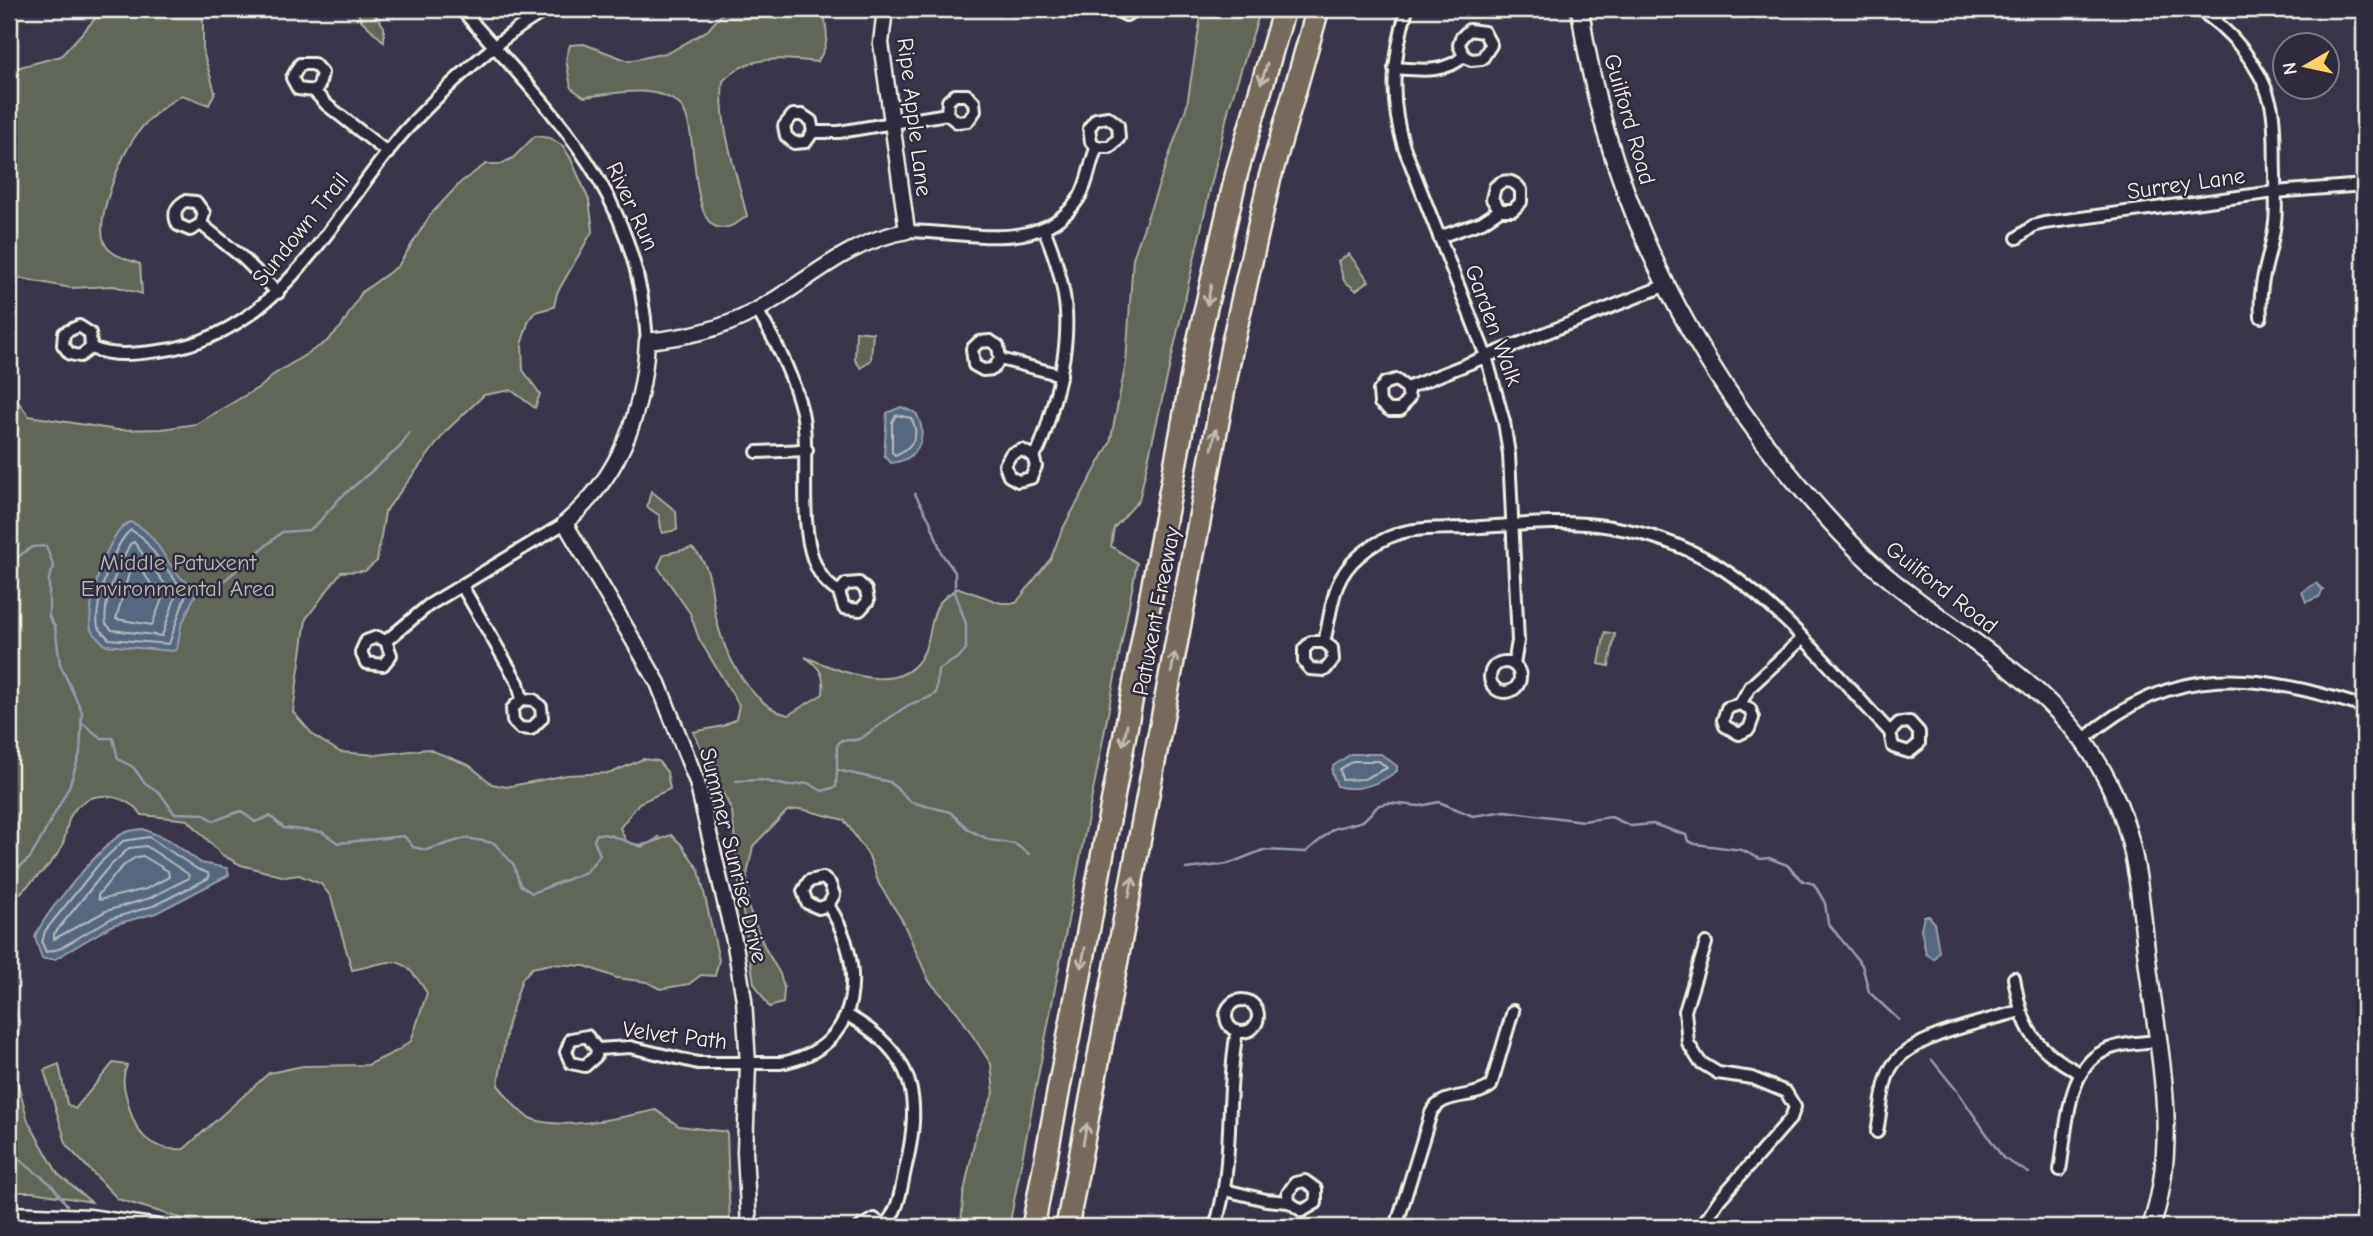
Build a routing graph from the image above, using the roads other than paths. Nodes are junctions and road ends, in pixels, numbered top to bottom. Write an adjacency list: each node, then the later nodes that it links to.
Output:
1 (461, 9): 13 (street, River Run)
2 (549, 9): 13 (street, Sundown Trail)
3 (885, 9): 18 (street, Ripe Apple Lane)
4 (1114, 9): 5 (street)
5 (1138, 9)
6 (1284, 9): 76 (highway, Patuxent Freeway, one-way to 76)
7 (1318, 9): 77 (highway, Patuxent Freeway, one-way to 7)
8 (1407, 9): 15 (street, Garden Walk)
9 (1580, 9): 30 (main road, Guilford Road)
10 (2197, 9): 12 (street)
11 (2225, 9): 12 (street)
12 (2214, 19): 23 (street)
13 (496, 46): 21 (street, Sundown Trail); 34 (street, River Run)
14 (1464, 56): 15 (street)
15 (1394, 68): 28 (street, Garden Walk)
16 (314, 91): 21 (street)
17 (947, 114): 18 (street)
18 (893, 123): 19 (street); 27 (street, Ripe Apple Lane)
19 (813, 132)
20 (1097, 147): 26 (street)
21 (387, 153): 31 (street, Sundown Trail)
22 (2364, 185): 23 (street, Surrey Lane)
23 (2275, 192): 29 (street, Surrey Lane); 33 (street)
24 (1500, 210): 28 (street)
25 (201, 224): 31 (street)
26 (1044, 229): 27 (street); 38 (street)
27 (907, 231): 32 (street)
28 (1439, 237): 36 (street, Garden Walk)
29 (2017, 238)
30 (1664, 286): 36 (street); 55 (main road, Guilford Road)
31 (278, 293): 35 (street, Sundown Trail)
32 (757, 310): 34 (street); 40 (street)
33 (2261, 317)
34 (647, 341): 43 (street, River Run)
35 (91, 348)
36 (1486, 356): 39 (street); 44 (street, Garden Walk)
37 (1000, 359): 38 (street)
38 (1061, 375): 42 (street)
39 (1407, 388)
40 (807, 450): 41 (street); 46 (street)
41 (757, 452)
42 (1033, 456)
43 (565, 523): 45 (street, River Run); 65 (street, Summer Sunrise Drive)
44 (1513, 525): 47 (street); 49 (street); 50 (street, Garden Walk)
45 (462, 586): 48 (street, River Run); 51 (street)
46 (839, 592)
47 (1801, 640): 52 (street); 54 (street)
48 (386, 641)
49 (1324, 642)
50 (1514, 664)
51 (522, 699)
52 (1740, 704)
53 (2364, 707): 55 (street)
54 (1890, 732)
55 (2083, 740): 63 (main road, Guilford Road)
56 (828, 905): 61 (street)
57 (1706, 943): 80 (street)
58 (2014, 978): 60 (street)
59 (1513, 1011): 79 (street)
60 (2020, 1011): 66 (street); 67 (street)
61 (847, 1015): 65 (street, Velvet Path); 72 (street)
62 (1237, 1031): 69 (street)
63 (2158, 1041): 66 (street); 81 (main road, Guilford Road)
64 (597, 1049): 65 (street, Velvet Path)
65 (748, 1064): 74 (street, Summer Sunrise Drive)
66 (2080, 1073): 68 (street)
67 (1877, 1132)
68 (2060, 1170)
69 (1225, 1190): 70 (street); 78 (street)
70 (1289, 1202)
71 (9, 1214): 73 (street)
72 (886, 1226): 75 (street)
73 (158, 1227)
74 (749, 1227)
75 (860, 1227)
76 (1033, 1227)
77 (1067, 1227)
78 (1215, 1227)
79 (1396, 1227)
80 (1701, 1227)
81 (2151, 1227)

